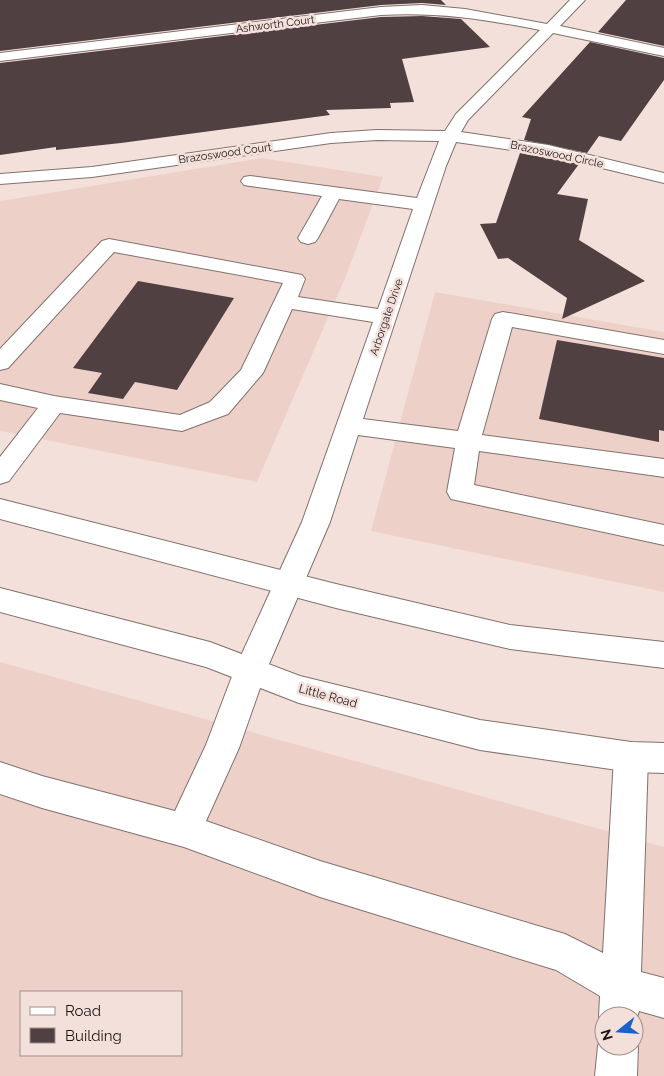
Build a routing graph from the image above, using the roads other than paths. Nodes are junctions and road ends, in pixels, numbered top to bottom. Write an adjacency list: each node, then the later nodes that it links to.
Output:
1 (578, 0): 2 (street, Arborgate Drive)
2 (550, 30): 3 (street); 4 (street, Ashworth Court); 5 (street, Arborgate Drive)
3 (664, 52)
4 (0, 57)
5 (450, 136): 6 (street, Brazoswood Circle); 7 (street, Brazoswood Court); 10 (street, Arborgate Drive)
6 (664, 178)
7 (0, 179)
8 (250, 180): 9 (street)
9 (333, 193): 10 (street); 11 (street)
10 (424, 205): 13 (street, Arborgate Drive)
11 (308, 238)
12 (285, 302): 13 (street); 15 (street); 17 (street)
13 (386, 317): 18 (street, Arborgate Drive)
14 (664, 347): 19 (street)
15 (0, 362)
16 (0, 392): 17 (street)
17 (54, 404): 21 (street)
18 (348, 425): 19 (street); 24 (street, Arborgate Drive)
19 (468, 441): 20 (street); 23 (street)
20 (664, 468)
21 (0, 475)
22 (0, 509): 24 (street)
23 (664, 535)
24 (288, 584): 26 (street); 27 (street, Arborgate Drive)
25 (0, 600): 27 (street, Little Road)
26 (664, 654)
27 (250, 670): 28 (street, Little Road); 30 (street, Arborgate Drive)
28 (647, 757): 32 (street)
29 (0, 778): 30 (street)
30 (184, 830): 32 (street)
31 (664, 998): 32 (street)
32 (620, 1001)
33 (617, 1056): 34 (street)
34 (616, 1076)

